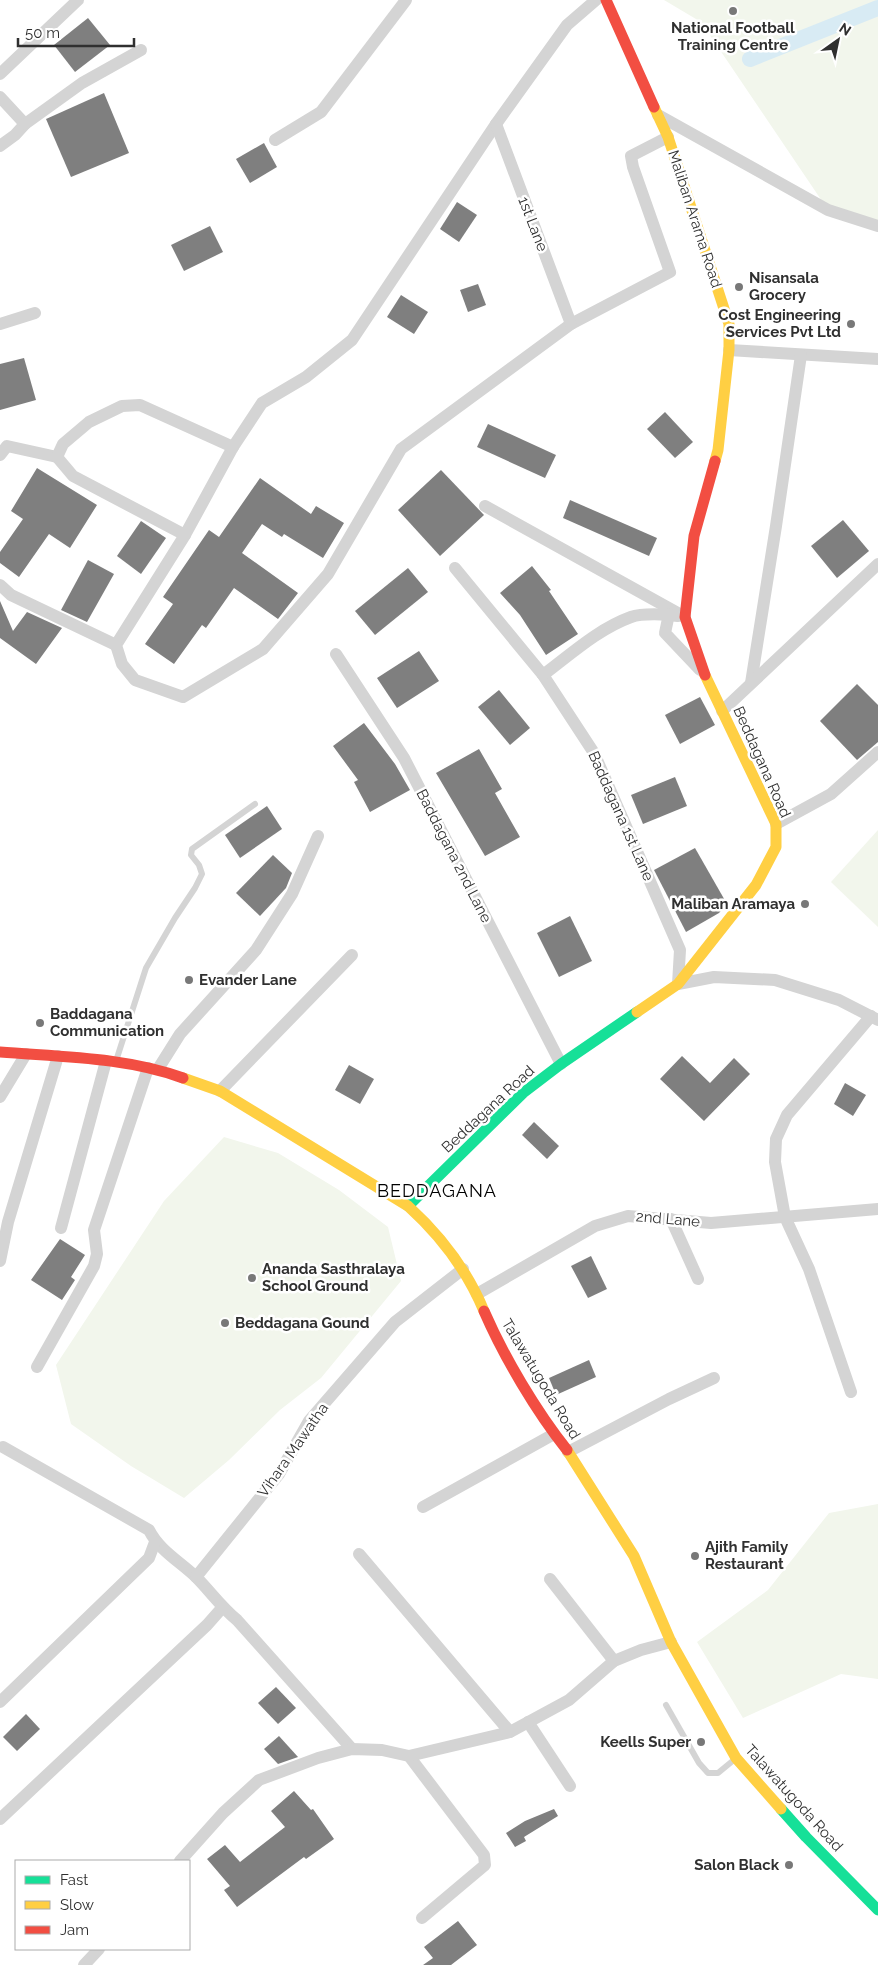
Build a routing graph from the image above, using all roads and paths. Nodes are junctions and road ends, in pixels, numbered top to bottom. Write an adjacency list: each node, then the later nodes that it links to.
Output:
1 (78, 0): 6 (street)
2 (406, 0): 12 (street)
3 (596, 0): 10 (street)
4 (606, 0): 8 (street, Maliban Arama Road)
5 (141, 50): 9 (street)
6 (0, 74)
7 (0, 97): 9 (street)
8 (658, 114): 11 (street, Maliban Arama Road); 14 (street)
9 (26, 124): 13 (street)
10 (496, 124): 17 (street, 1st Lane); 21 (street)
11 (668, 137): 17 (street); 18 (street, Maliban Arama Road)
12 (275, 140)
13 (0, 146)
14 (878, 226)
15 (35, 312): 16 (street)
16 (0, 324)
17 (571, 324): 32 (street)
18 (729, 350): 19 (street); 22 (street, Maliban Arama Road)
19 (801, 355): 20 (street); 36 (street)
20 (878, 359)
21 (233, 447): 24 (street); 26 (street)
22 (718, 450): 31 (street, Beddagana Road)
23 (0, 455): 24 (street)
24 (57, 457): 26 (street)
25 (485, 506): 31 (street)
26 (185, 536): 32 (street)
27 (878, 564): 36 (street)
28 (455, 568): 34 (street, Baddagana 1st Lane)
29 (0, 586): 32 (street)
30 (669, 614): 31 (street); 34 (street); 35 (street)
31 (685, 617): 35 (street, Beddagana Road)
32 (116, 646)
33 (336, 654): 49 (street, Baddagana 2nd Lane)
34 (543, 675): 43 (street, Baddagana 1st Lane)
35 (705, 676): 37 (street, Beddagana Road)
36 (751, 683): 37 (street)
37 (722, 710): 40 (street, Beddagana Road)
38 (878, 752): 40 (street)
39 (255, 804): 48 (lane)
40 (776, 824): 43 (street, Beddagana Road)
41 (318, 836): 50 (street)
42 (352, 955): 51 (street)
43 (678, 984): 44 (street); 49 (street, Beddagana Road)
44 (874, 1018): 55 (street)
45 (0, 1052): 46 (street, Talawatugoda Road)
46 (26, 1054): 47 (street, Talawatugoda Road); 52 (street)
47 (58, 1056): 48 (street, Talawatugoda Road); 58 (street)
48 (110, 1061): 50 (street, Talawatugoda Road); 57 (street)
49 (561, 1064): 53 (street, Beddagana Road)
50 (153, 1069): 51 (street, Talawatugoda Road); 62 (street)
51 (220, 1091): 53 (street, Talawatugoda Road)
52 (0, 1097)
53 (408, 1206): 59 (street, Talawatugoda Road)
54 (878, 1209): 55 (street, 2nd Lane)
55 (786, 1217): 56 (street, 2nd Lane); 64 (street)
56 (671, 1219): 60 (street); 61 (street, 2nd Lane)
57 (61, 1228)
58 (0, 1261)
59 (463, 1269): 61 (street, Talawatugoda Road); 71 (street, Vihara Mawatha)
60 (698, 1279)
61 (477, 1294): 65 (street, Talawatugoda Road)
62 (38, 1367)
63 (714, 1378): 67 (street)
64 (852, 1392)
65 (554, 1434): 67 (street, Talawatugoda Road); 68 (street)
66 (3, 1447): 69 (street)
67 (568, 1452): 74 (street, Talawatugoda Road)
68 (423, 1507)
69 (155, 1542): 71 (street); 76 (street)
70 (359, 1554): 79 (street)
71 (196, 1577): 73 (street)
72 (550, 1579): 75 (street)
73 (222, 1608): 80 (street); 84 (street)
74 (671, 1642): 75 (street); 82 (street, Talawatugoda Road)
75 (614, 1662): 78 (street)
76 (0, 1702)
77 (666, 1705): 82 (lane)
78 (528, 1722): 79 (street); 83 (street)
79 (510, 1732): 81 (street)
80 (352, 1749): 81 (street); 85 (street)
81 (409, 1756): 87 (street)
82 (736, 1758): 86 (street, Talawatugoda Road)
83 (570, 1786)
84 (0, 1819)
85 (181, 1860)
86 (878, 1910)
87 (422, 1918)
88 (98, 1950): 89 (street)
89 (84, 1965)

